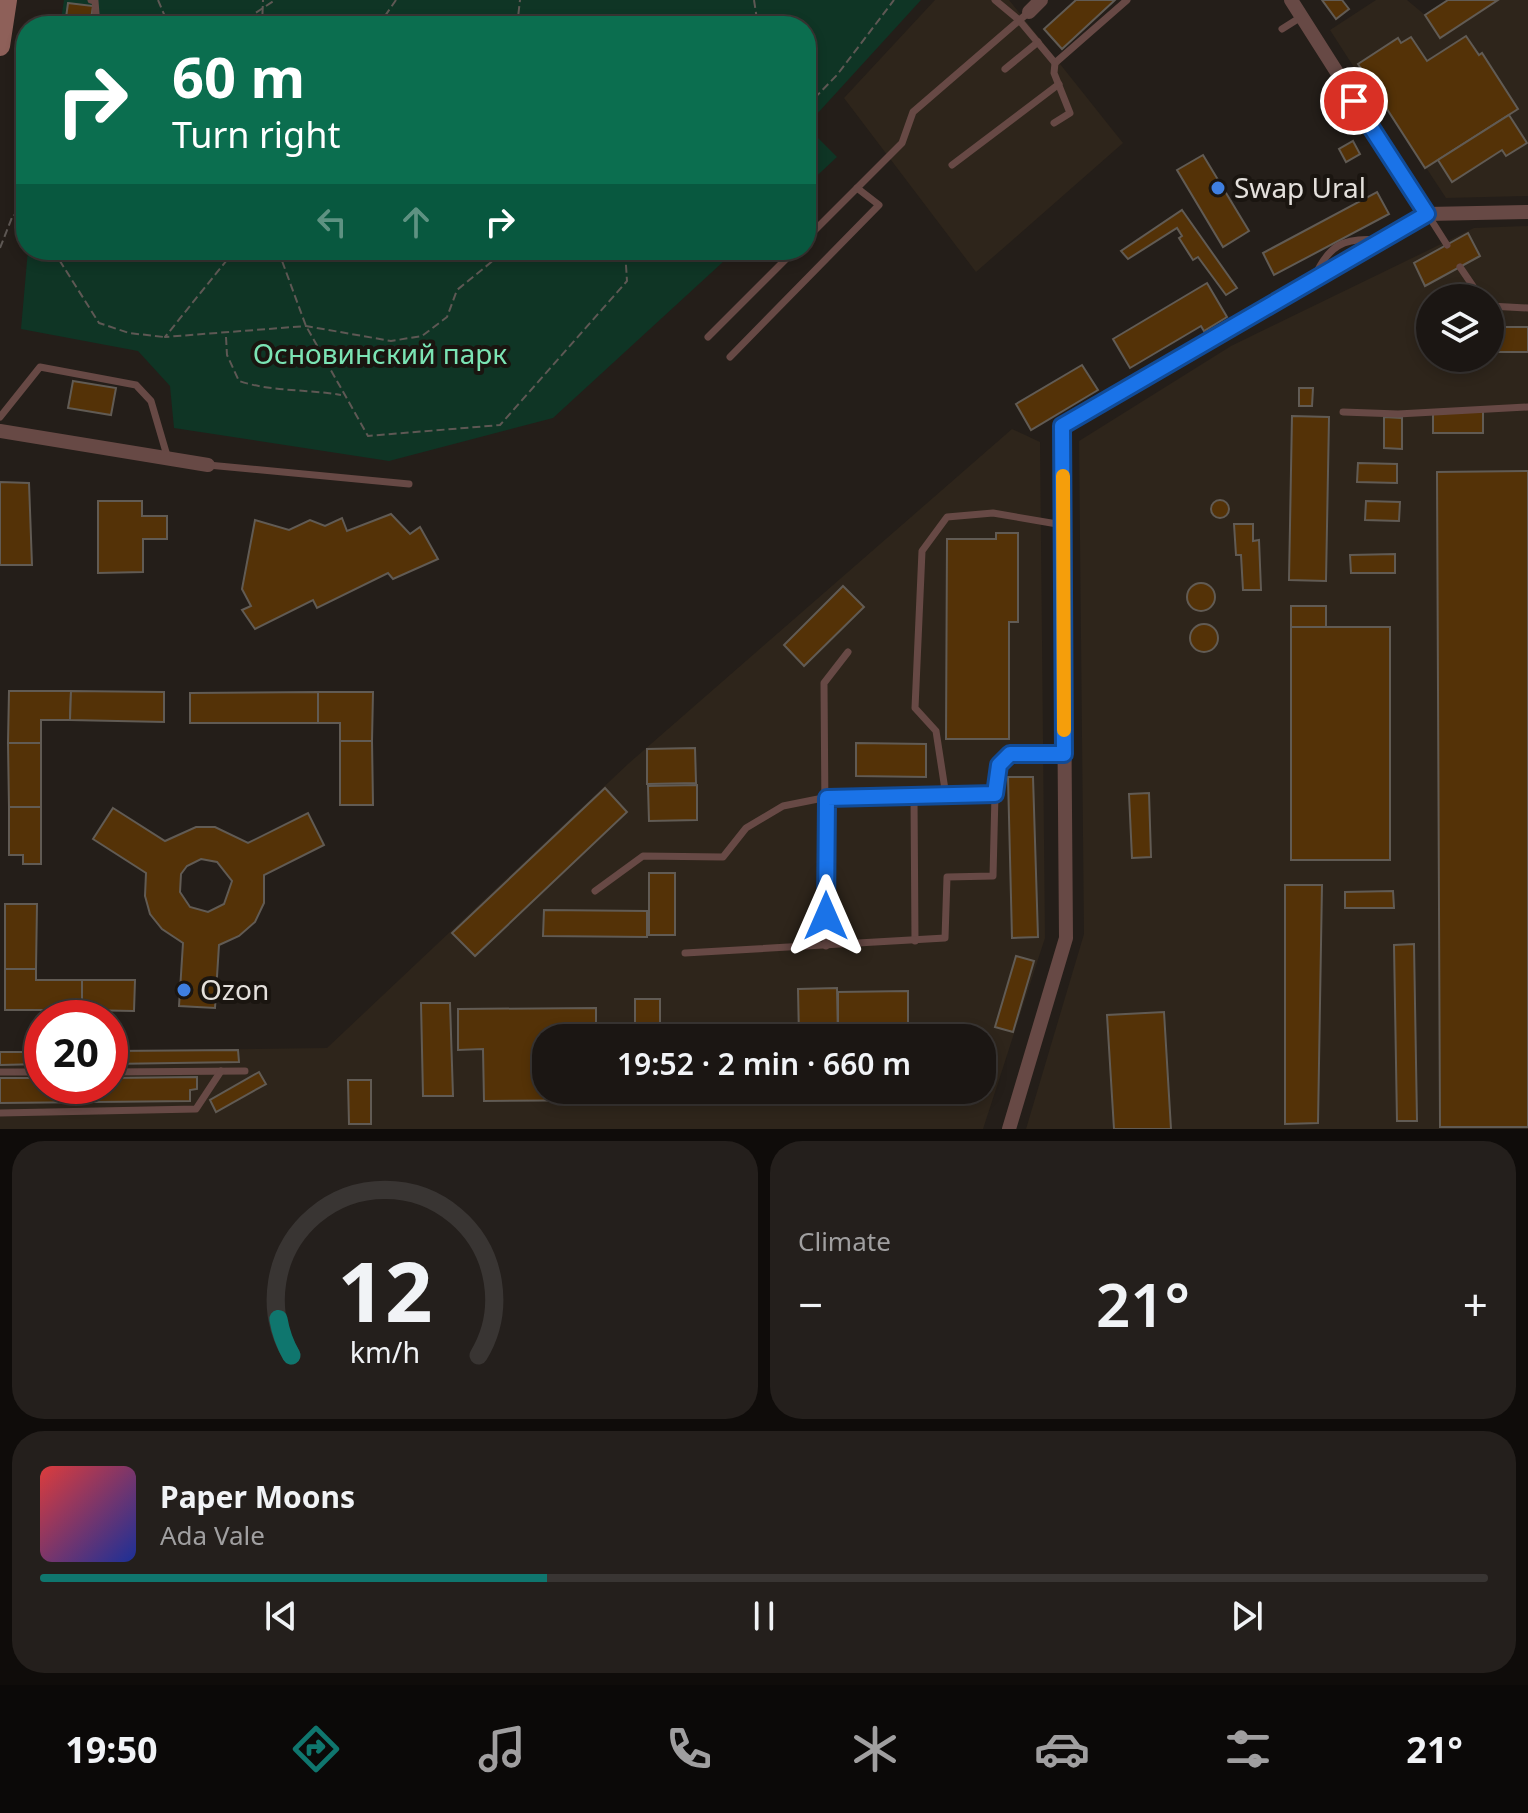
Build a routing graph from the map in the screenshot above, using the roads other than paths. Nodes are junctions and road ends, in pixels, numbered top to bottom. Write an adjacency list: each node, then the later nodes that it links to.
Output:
1 (7, 0): 10 (main road)
2 (995, 0): 6 (lane)
3 (1041, 0): 6 (street)
4 (1127, 0): 11 (lane)
5 (1291, 0): 7 (street)
6 (1024, 16): 9 (lane); 16 (lane)
7 (1301, 17): 8 (lane); 18 (street)
8 (1282, 29)
9 (1038, 42): 11 (lane); 12 (lane)
10 (0, 46)
11 (1055, 63): 13 (lane)
12 (1005, 69)
13 (1059, 84): 14 (lane); 15 (lane)
14 (1054, 123)
15 (952, 165)
16 (857, 188): 19 (lane); 27 (lane)
17 (1528, 212): 18 (street)
18 (1427, 214): 20 (lane); 35 (street)
19 (816, 229)
20 (1447, 245)
21 (785, 260): 26 (lane)
22 (1460, 267): 23 (lane)
23 (1472, 284)
24 (1504, 307): 25 (lane)
25 (1528, 308)
26 (708, 337)
27 (730, 357)
28 (1528, 407): 29 (lane)
29 (1343, 412)
30 (0, 417): 32 (lane)
31 (0, 431): 32 (street)
32 (169, 461): 33 (street)
33 (208, 465): 34 (lane)
34 (409, 484)
35 (1063, 525): 37 (street); 39 (lane)
36 (848, 652): 41 (lane)
37 (1064, 754): 38 (lane); 52 (street)
38 (995, 794): 39 (lane); 43 (lane)
39 (946, 796): 40 (lane)
40 (914, 797): 41 (lane); 43 (lane)
41 (827, 798): 42 (lane); 44 (lane)
42 (595, 891)
43 (915, 941): 44 (lane)
44 (826, 946): 45 (lane)
45 (685, 953)
46 (221, 1071): 47 (lane); 50 (lane); 51 (lane)
47 (245, 1071)
48 (0, 1072): 49 (lane)
49 (24, 1072)
50 (128, 1072)
51 (0, 1113)
52 (1009, 1129)

